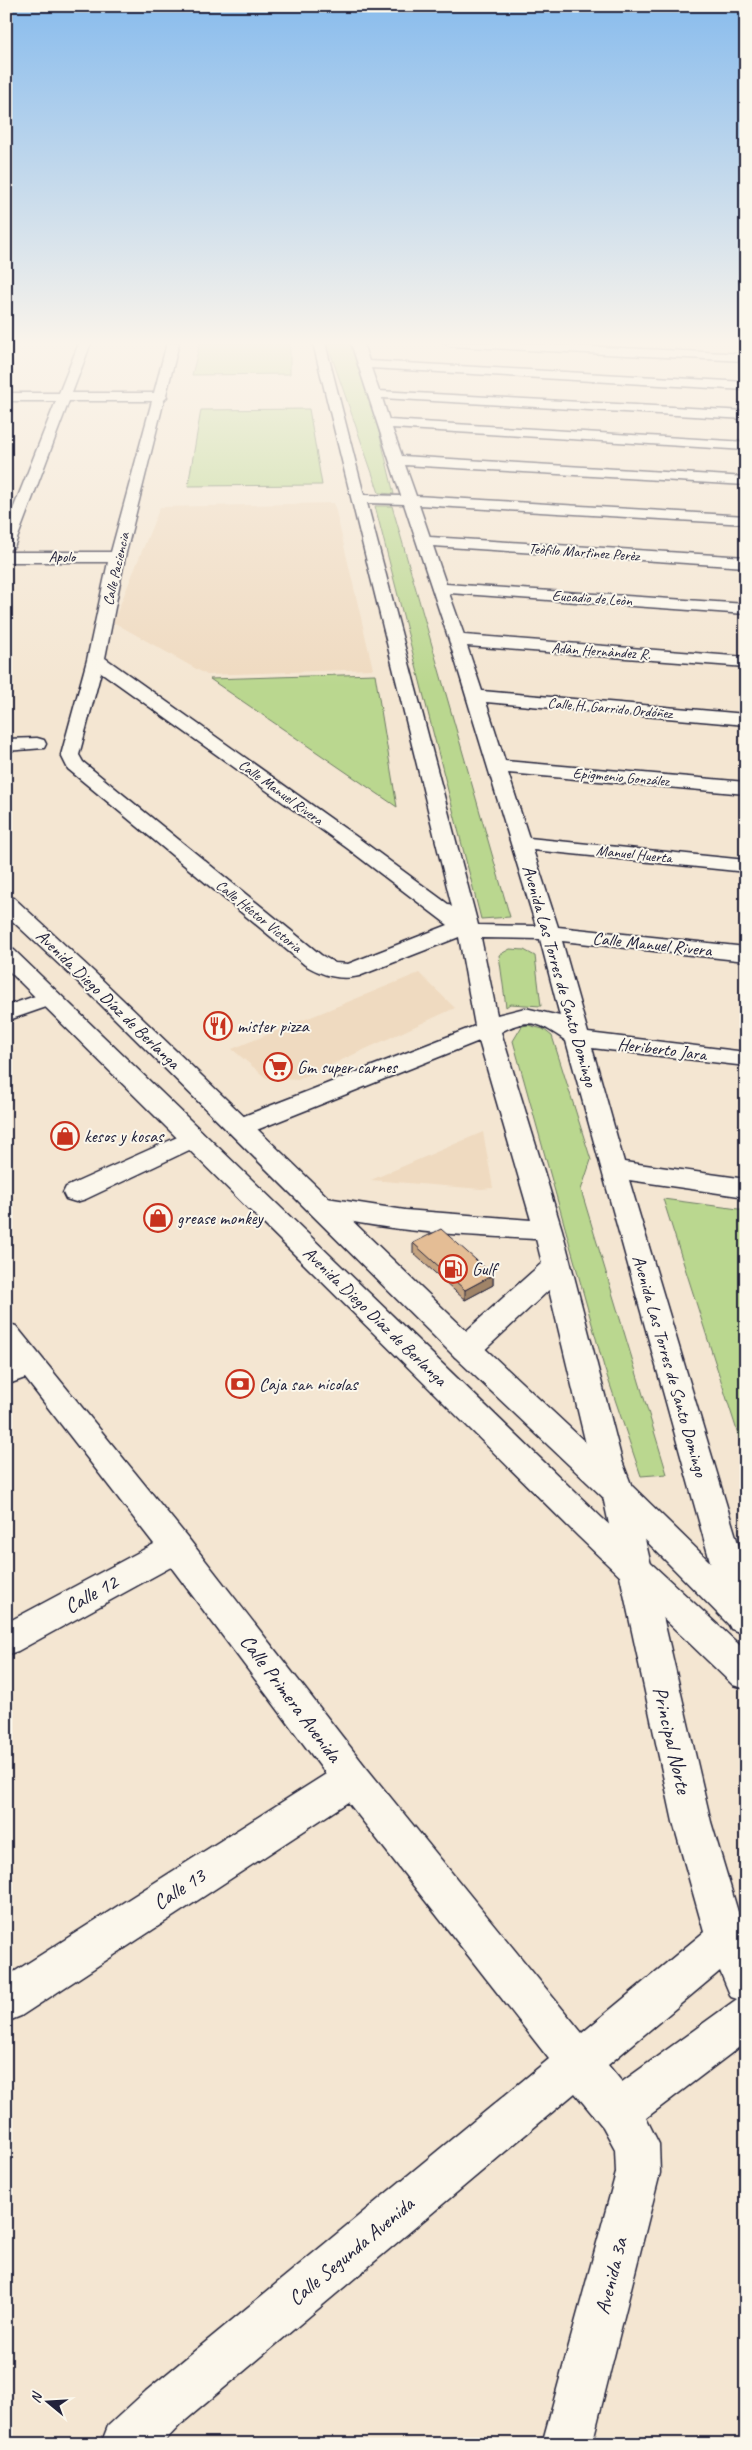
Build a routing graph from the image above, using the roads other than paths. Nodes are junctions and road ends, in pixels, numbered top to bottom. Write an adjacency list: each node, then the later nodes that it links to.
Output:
1 (41, 457): 10 (street)
2 (144, 457): 12 (street, Calle Paciencia)
3 (349, 457): 6 (street)
4 (396, 460): 5 (street); 7 (street, Avenida Las Torres de Santo Domingo)
5 (746, 480)
6 (360, 499): 7 (street); 29 (street)
7 (410, 500): 8 (street); 9 (street, Avenida Las Torres de Santo Domingo)
8 (746, 520)
9 (422, 541): 13 (street, Teòfilo Martìnez Perèz); 14 (street, Avenida Las Torres de Santo Domingo)
10 (6, 547)
11 (6, 557): 12 (street, Apolo)
12 (117, 557): 17 (street, Calle Paciencia)
13 (746, 562)
14 (438, 588): 15 (street, Eucadio de Leòn); 16 (street, Avenida Las Torres de Santo Domingo)
15 (746, 609)
16 (457, 640): 18 (street, Adàn Hernàndez R.); 19 (street, Avenida Las Torres de Santo Domingo)
17 (96, 660): 23 (street, Calle Paciencia); 29 (street, Calle Manuel Rivera)
18 (746, 662)
19 (475, 696): 20 (street, Calle H. Garrido Ordóñez); 24 (street, Avenida Las Torres de Santo Domingo)
20 (746, 720)
21 (37, 744): 22 (street)
22 (6, 745)
23 (75, 765): 29 (street, Calle Héctor Victoria)
24 (496, 766): 25 (street, Epigmenio González); 26 (street, Avenida Las Torres de Santo Domingo)
25 (746, 788)
26 (522, 843): 27 (street, Manuel Huerta); 30 (street, Avenida Las Torres de Santo Domingo)
27 (746, 866)
28 (6, 903): 38 (street, Avenida Diego Díaz de Berlanga)
29 (466, 929): 30 (street, Calle Manuel Rivera); 35 (street)
30 (549, 933): 31 (street, Calle Manuel Rivera); 36 (street, Avenida Las Torres de Santo Domingo)
31 (746, 954)
32 (6, 955): 33 (street, Avenida Diego Díaz de Berlanga)
33 (50, 998): 34 (street); 39 (street, Avenida Diego Díaz de Berlanga)
34 (6, 1014)
35 (488, 1029): 36 (street); 38 (street); 44 (street)
36 (579, 1039): 37 (street, Heriberto Jara); 40 (street, Avenida Las Torres de Santo Domingo)
37 (746, 1059)
38 (240, 1127): 43 (street, Avenida Diego Díaz de Berlanga)
39 (193, 1138): 42 (street); 51 (street, Avenida Diego Díaz de Berlanga)
40 (613, 1169): 41 (street); 52 (street, Avenida Las Torres de Santo Domingo)
41 (746, 1188)
42 (76, 1193)
43 (320, 1206): 44 (street); 47 (street, Avenida Diego Díaz de Berlanga)
44 (548, 1230): 45 (street)
45 (557, 1266): 47 (street); 49 (street)
46 (6, 1333): 48 (street, Calle Primera Avenida)
47 (466, 1349): 49 (street, Avenida Diego Díaz de Berlanga)
48 (18, 1369): 50 (street, Calle Primera Avenida)
49 (618, 1492): 51 (street, Principal Norte); 52 (street, Avenida Diego Díaz de Berlanga)
50 (176, 1548): 53 (street, Calle 12); 55 (street, Calle Primera Avenida)
51 (633, 1566): 54 (street, Avenida Diego Díaz de Berlanga); 56 (street, Principal Norte)
52 (744, 1623)
53 (6, 1640)
54 (746, 1674)
55 (352, 1778): 58 (street, Calle 13); 60 (street, Calle Primera Avenida)
56 (736, 1941): 57 (street, Principal Norte); 60 (street, Calle Segunda Avenida)
57 (746, 1982)
58 (6, 2001)
59 (746, 2016): 61 (street)
60 (580, 2061): 61 (street); 62 (street, Calle Segunda Avenida)
61 (618, 2112): 63 (street, Avenida 3a)
62 (126, 2444)
63 (567, 2444)

